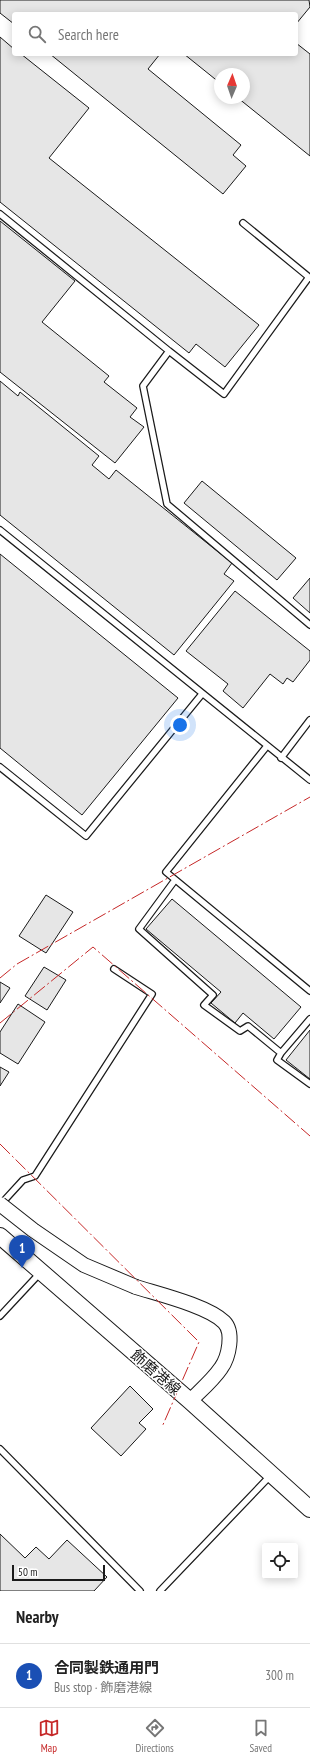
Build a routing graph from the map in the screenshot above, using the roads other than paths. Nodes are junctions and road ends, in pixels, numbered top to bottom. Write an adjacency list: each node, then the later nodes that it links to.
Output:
1 (0, 214): 4 (lane)
2 (243, 223): 3 (lane)
3 (309, 278): 4 (lane)
4 (169, 351): 6 (lane)
5 (0, 530): 7 (lane)
6 (310, 625)
7 (202, 694): 9 (lane); 11 (lane)
8 (310, 720): 10 (lane)
9 (267, 746): 10 (lane); 13 (lane)
10 (281, 758): 12 (lane)
11 (0, 767)
12 (310, 780)
13 (175, 880): 15 (lane); 17 (lane)
14 (114, 969): 19 (lane)
15 (310, 991)
16 (310, 1019): 17 (lane)
17 (281, 1054): 18 (lane)
18 (310, 1084)
19 (0, 1204): 23 (street, bridge)
20 (0, 1236): 21 (main road, 飾磨港線)
21 (41, 1272): 22 (lane); 23 (main road, 飾磨港線)
22 (0, 1316)
23 (190, 1401): 25 (main road, 飾磨港線)
24 (0, 1449): 27 (lane)
25 (271, 1475): 26 (main road, 飾磨港線); 28 (lane)
26 (310, 1509)
27 (140, 1591)
28 (160, 1591)

